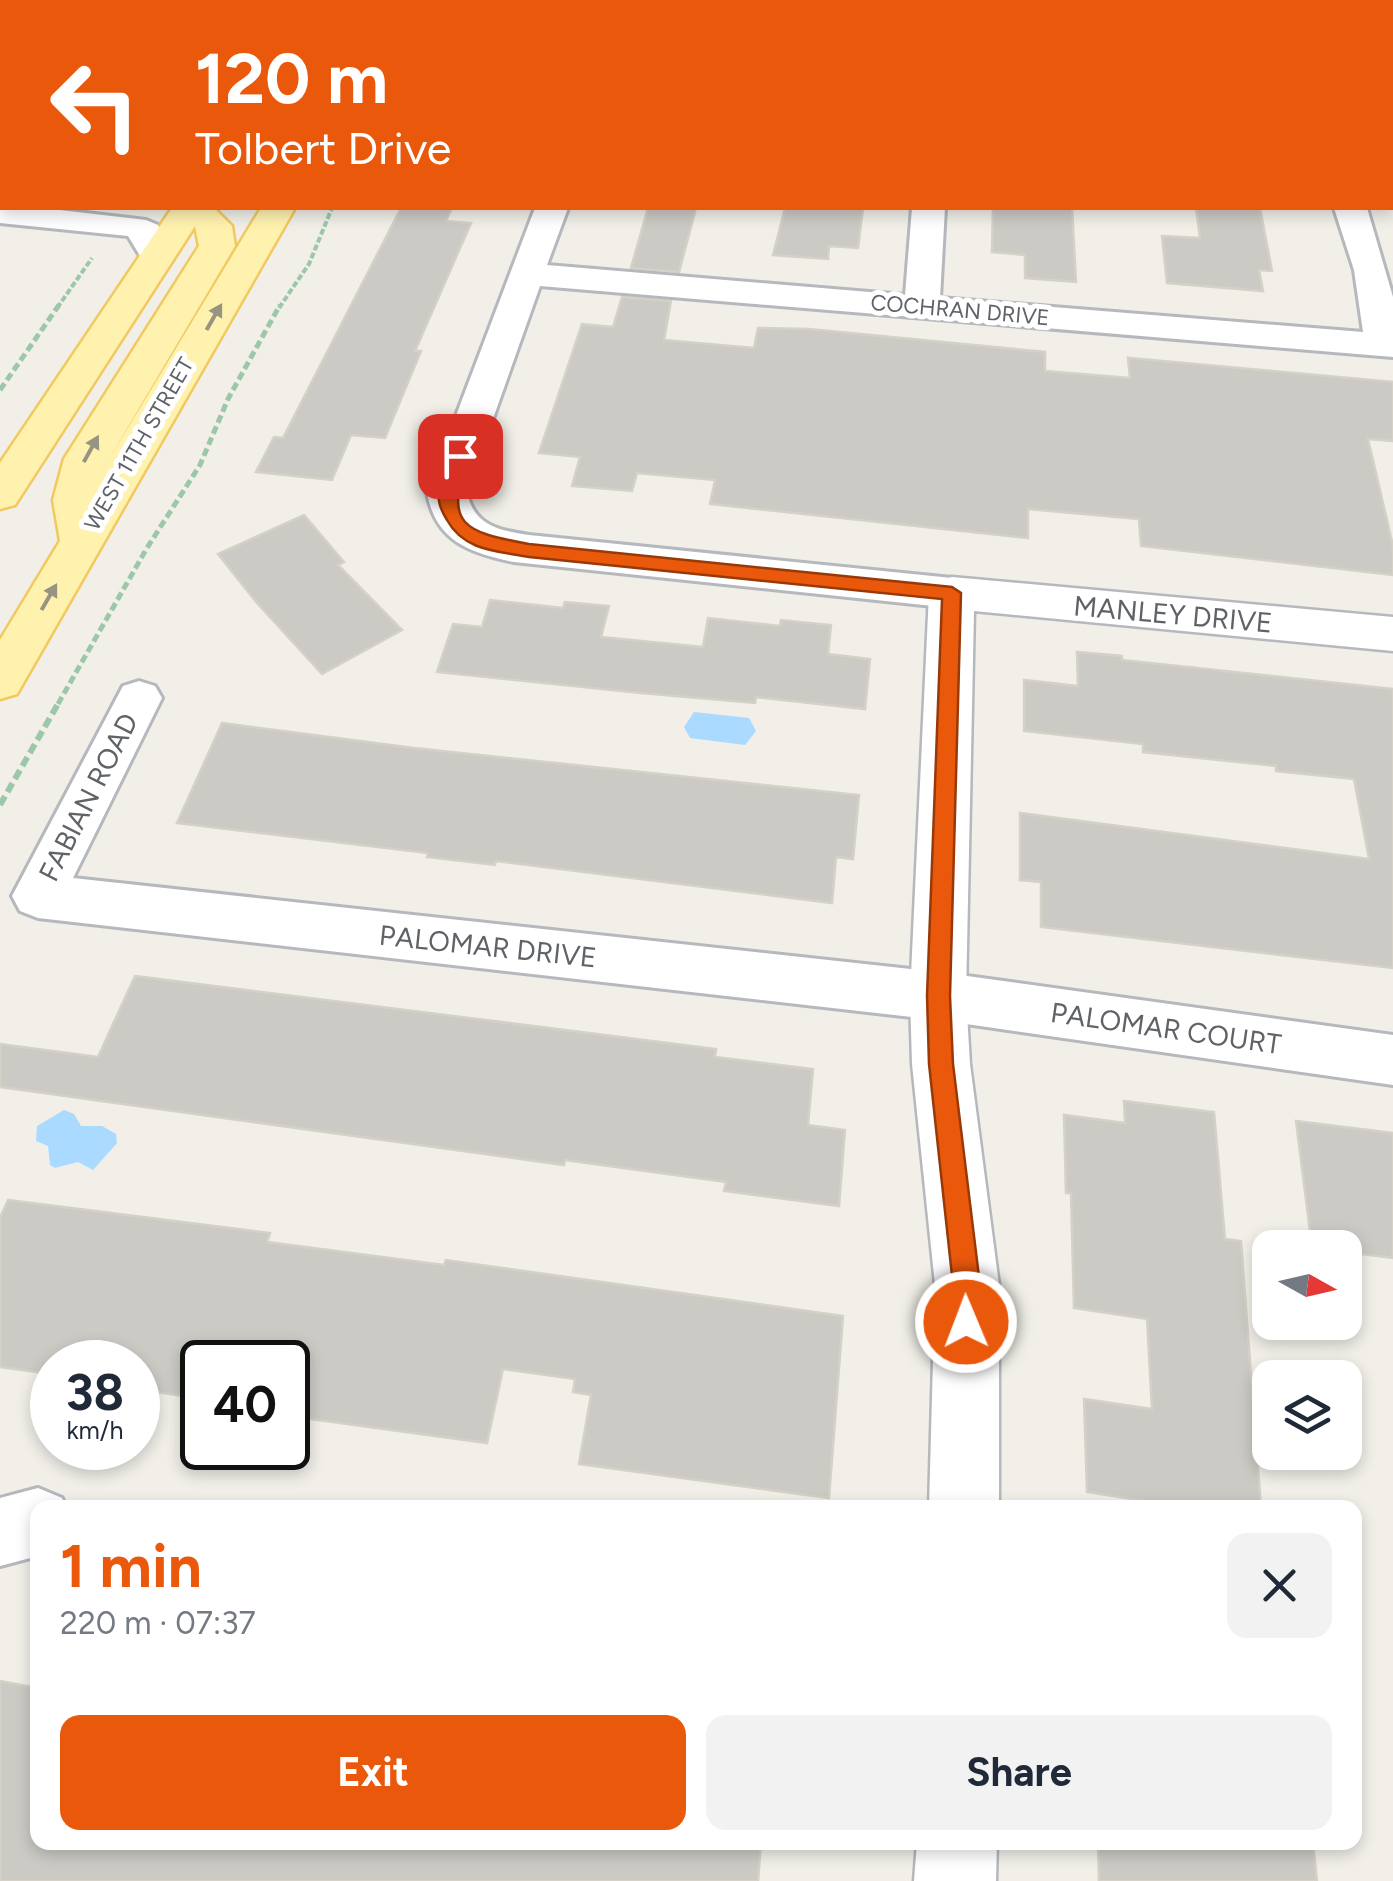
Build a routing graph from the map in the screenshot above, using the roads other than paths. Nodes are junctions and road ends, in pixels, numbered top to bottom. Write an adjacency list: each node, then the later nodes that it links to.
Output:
1 (181, 210): 8 (main road)
2 (187, 210): 13 (main road, one-way to 2)
3 (277, 210): 13 (main road, WEST 11TH STREET, one-way to 3)
4 (550, 210): 9 (street)
5 (929, 210): 10 (street)
6 (1352, 210): 11 (street)
7 (0, 214): 8 (street)
8 (156, 257): 12 (main road)
9 (527, 274): 10 (street, COCHRAN DRIVE); 14 (street)
10 (922, 307): 11 (street, COCHRAN DRIVE)
11 (1388, 345)
12 (0, 495)
13 (82, 542): 16 (main road, WEST 11TH STREET, one-way to 13)
14 (952, 593): 15 (street, MANLEY DRIVE); 19 (street)
15 (1393, 634)
16 (0, 681)
17 (139, 698): 18 (street, FABIAN ROAD)
18 (38, 896): 19 (street, PALOMAR DRIVE)
19 (938, 996): 20 (street, PALOMAR COURT); 21 (street)
20 (1393, 1060)
21 (964, 1500)
22 (30, 1524): 23 (street)
23 (0, 1532)
24 (957, 1850): 25 (street)
25 (956, 1881)

